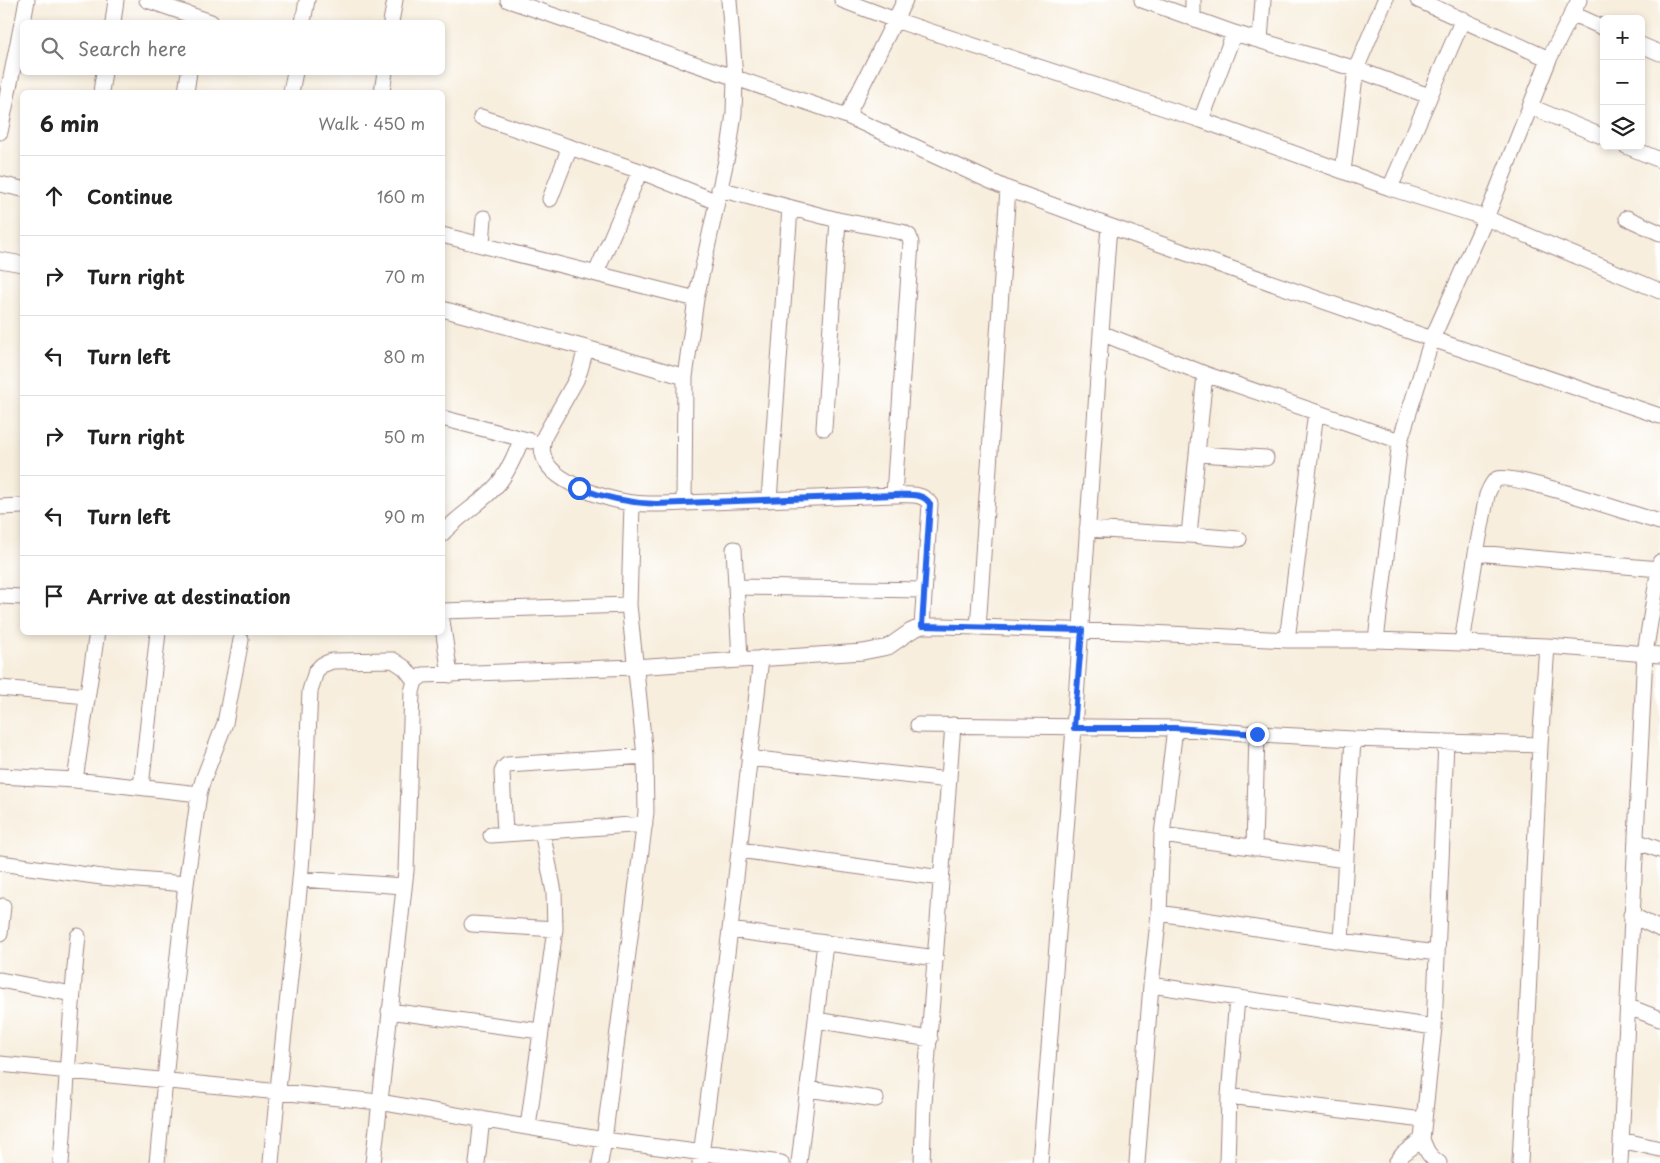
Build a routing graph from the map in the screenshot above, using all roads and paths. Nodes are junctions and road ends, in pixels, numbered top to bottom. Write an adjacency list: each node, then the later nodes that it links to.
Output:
1 (27, 0): 18 (street)
2 (116, 0): 19 (street)
3 (147, 0): 20 (street)
4 (307, 0): 21 (street)
5 (395, 0): 22 (street)
6 (508, 0): 36 (street)
7 (729, 0): 36 (street)
8 (842, 0): 23 (street)
9 (905, 0): 23 (street)
10 (1142, 0): 16 (street)
11 (1193, 0): 16 (street)
12 (1263, 0): 27 (street)
13 (1385, 0): 31 (street)
14 (1418, 0): 17 (street)
15 (1576, 7): 24 (street); 30 (street)
16 (1192, 18): 25 (street)
17 (1463, 19): 30 (street); 41 (street)
18 (24, 20)
19 (113, 20)
20 (199, 20)
21 (303, 20)
22 (392, 20)
23 (895, 20): 43 (street); 45 (street)
24 (1600, 25)
25 (1234, 33): 27 (street); 45 (street)
26 (20, 37): 46 (street)
27 (1260, 40): 31 (street)
28 (1645, 46): 29 (street)
29 (1660, 53)
30 (1549, 58): 42 (street)
31 (1356, 69): 41 (street); 52 (street)
32 (104, 75): 37 (street)
33 (189, 75): 38 (street)
34 (294, 75): 39 (street)
35 (384, 75): 40 (street)
36 (735, 78): 43 (street); 57 (street)
37 (101, 90)
38 (186, 90)
39 (291, 90)
40 (382, 90)
41 (1428, 96): 54 (street)
42 (1531, 107): 47 (street); 61 (street)
43 (847, 116): 56 (street)
44 (481, 117): 48 (street)
45 (1201, 120): 52 (street)
46 (0, 132)
47 (1600, 135)
48 (570, 146): 51 (street); 58 (street)
49 (1636, 150): 50 (street)
50 (1660, 160)
51 (640, 171): 57 (street); 70 (street)
52 (1343, 171): 54 (street)
53 (0, 184): 55 (street)
54 (1390, 188): 61 (street)
55 (20, 189)
56 (1008, 189): 64 (street); 109 (street)
57 (718, 195): 59 (street); 72 (street)
58 (550, 199)
59 (790, 208): 63 (street); 89 (street)
60 (484, 218): 67 (street)
61 (1486, 218): 71 (street); 75 (street)
62 (1627, 218): 65 (street)
63 (838, 220): 82 (street); 88 (street)
64 (1110, 226): 74 (street); 75 (street)
65 (1660, 233)
66 (445, 236): 67 (street)
67 (482, 244): 70 (street)
68 (0, 260): 69 (street)
69 (20, 264)
70 (596, 273): 72 (street)
71 (1660, 292)
72 (696, 299): 78 (street)
73 (445, 310): 76 (street)
74 (1101, 333): 77 (street); 95 (street)
75 (1432, 339): 80 (street); 84 (street)
76 (586, 348): 78 (street); 85 (street)
77 (1205, 374): 79 (street); 86 (street)
78 (685, 377): 91 (street)
79 (1316, 412): 84 (street); 115 (street)
80 (1660, 416)
81 (445, 419): 83 (street)
82 (824, 428)
83 (522, 439): 85 (street); 96 (street)
84 (1400, 441): 116 (street)
85 (542, 443): 90 (street)
86 (1197, 454): 87 (street); 97 (street)
87 (1266, 458)
88 (894, 495): 89 (street); 103 (street)
89 (769, 500): 91 (street)
90 (632, 503): 91 (street); 106 (street)
91 (684, 503)
92 (20, 506): 93 (street)
93 (0, 507)
94 (1660, 522): 100 (street)
95 (1087, 529): 97 (street); 110 (street)
96 (445, 531)
97 (1189, 535): 98 (street)
98 (1239, 539)
99 (734, 549): 102 (street)
100 (1476, 553): 101 (street); 117 (street)
101 (1659, 565): 119 (street)
102 (736, 588): 103 (street); 122 (street)
103 (924, 590): 108 (street)
104 (0, 596): 105 (street)
105 (20, 597)
106 (629, 605): 107 (street); 123 (street)
107 (445, 611)
108 (922, 626): 109 (street); 121 (street)
109 (978, 628): 110 (street)
110 (1082, 630): 115 (street); 130 (street)
111 (97, 635): 127 (street)
112 (158, 635): 141 (street)
113 (444, 635): 124 (street)
114 (241, 640): 142 (street)
115 (1287, 640): 116 (street)
116 (1376, 640): 117 (street)
117 (1462, 643): 118 (street)
118 (1548, 646): 119 (street); 135 (street)
119 (1644, 653): 120 (street); 146 (street)
120 (1660, 655)
121 (761, 658): 122 (street); 137 (street)
122 (740, 659): 123 (street)
123 (634, 667): 124 (street); 136 (street)
124 (450, 675): 125 (street)
125 (415, 681): 153 (street); 155 (street)
126 (0, 688): 127 (street)
127 (87, 696): 139 (street)
128 (918, 725): 129 (street)
129 (953, 725): 130 (street); 140 (street)
130 (1074, 728): 131 (street); 205 (street)
131 (1175, 728): 132 (street); 145 (street)
132 (1257, 734): 133 (street); 147 (street)
133 (1353, 739): 134 (street); 150 (street)
134 (1446, 742): 135 (street); 167 (street)
135 (1540, 745): 210 (street)
136 (645, 756): 143 (street); 144 (street)
137 (749, 758): 140 (street); 148 (street)
138 (0, 776): 139 (street)
139 (75, 780): 141 (street)
140 (949, 780): 152 (street)
141 (141, 787): 142 (street)
142 (199, 794): 154 (street)
143 (645, 824): 144 (street); 192 (street)
144 (542, 832): 160 (street)
145 (1162, 835): 147 (street); 157 (street)
146 (1636, 841): 149 (street); 158 (street)
147 (1254, 848): 150 (street)
148 (739, 850): 152 (street); 162 (street)
149 (1660, 850)
150 (1346, 860): 165 (street)
151 (0, 863): 154 (street)
152 (941, 878): 168 (street)
153 (300, 879): 155 (street); 184 (street)
154 (186, 884): 182 (street)
155 (404, 886): 174 (street)
156 (3, 906): 163 (street)
157 (1159, 913): 165 (street); 170 (street)
158 (1631, 915): 161 (street); 173 (street)
159 (472, 924): 160 (street)
160 (554, 929): 178 (street)
161 (1660, 929)
162 (730, 930): 166 (street); 195 (street)
163 (0, 934)
164 (78, 936): 171 (street)
165 (1340, 942): 167 (street)
166 (825, 943): 168 (street); 176 (street)
167 (1437, 953): 177 (street)
168 (936, 958): 179 (street)
169 (0, 980): 171 (street)
170 (1151, 985): 172 (street); 206 (street)
171 (72, 994): 181 (street)
172 (1237, 998): 177 (street); 185 (street)
173 (1629, 1007): 175 (street); 193 (street)
174 (389, 1011): 178 (street); 187 (street)
175 (1660, 1019)
176 (816, 1020): 179 (street); 183 (street)
177 (1434, 1027): 189 (street)
178 (540, 1031): 190 (street)
179 (930, 1039): 204 (street)
180 (0, 1064): 181 (street)
181 (68, 1070): 182 (street); 196 (street)
182 (166, 1082): 184 (street); 197 (street)
183 (808, 1089): 186 (street); 203 (street)
184 (277, 1092): 187 (street); 198 (street)
185 (1229, 1096): 189 (street); 207 (street)
186 (876, 1099)
187 (379, 1102): 188 (street); 199 (street)
188 (482, 1119): 190 (street); 200 (street)
189 (1424, 1120): 191 (street)
190 (528, 1127): 192 (street)
191 (1422, 1139): 208 (street); 209 (street)
192 (604, 1140): 195 (street); 201 (street)
193 (1621, 1140): 194 (street); 211 (street)
194 (1660, 1148)
195 (701, 1157): 202 (street)
196 (61, 1163)
197 (157, 1163)
198 (271, 1163)
199 (373, 1163)
200 (477, 1163)
201 (600, 1163)
202 (781, 1163)
203 (799, 1163)
204 (922, 1163)
205 (1040, 1163)
206 (1138, 1163)
207 (1227, 1163)
208 (1396, 1163)
209 (1439, 1163)
210 (1520, 1163)
211 (1620, 1163)

